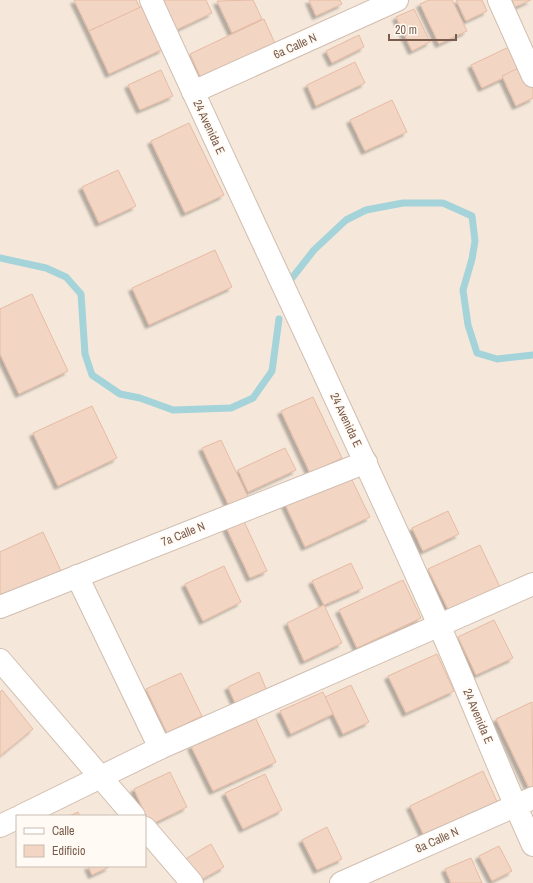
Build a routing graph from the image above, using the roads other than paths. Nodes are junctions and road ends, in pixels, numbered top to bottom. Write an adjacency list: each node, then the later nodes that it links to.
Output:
1 (151, 0): 5 (street, 24 Avenida E)
2 (397, 0): 5 (street, 6a Calle N)
3 (499, 0): 4 (street)
4 (533, 76)
5 (193, 92): 6 (street, 24 Avenida E)
6 (366, 462): 7 (street, 7a Calle N); 10 (street, 24 Avenida E)
7 (77, 576): 9 (street, 7a Calle N); 12 (street)
8 (533, 584): 10 (street)
9 (0, 607)
10 (439, 625): 12 (street); 14 (street, 24 Avenida E)
11 (0, 660): 13 (street)
12 (160, 748): 13 (street)
13 (101, 777): 15 (street); 16 (street)
14 (524, 802): 20 (street, 24 Avenida E); 22 (street, 8a Calle N)
15 (23, 815)
16 (133, 815)
17 (16, 818): 18 (street)
18 (0, 826)
19 (146, 829): 21 (street)
20 (533, 845)
21 (192, 883)
22 (341, 883)

